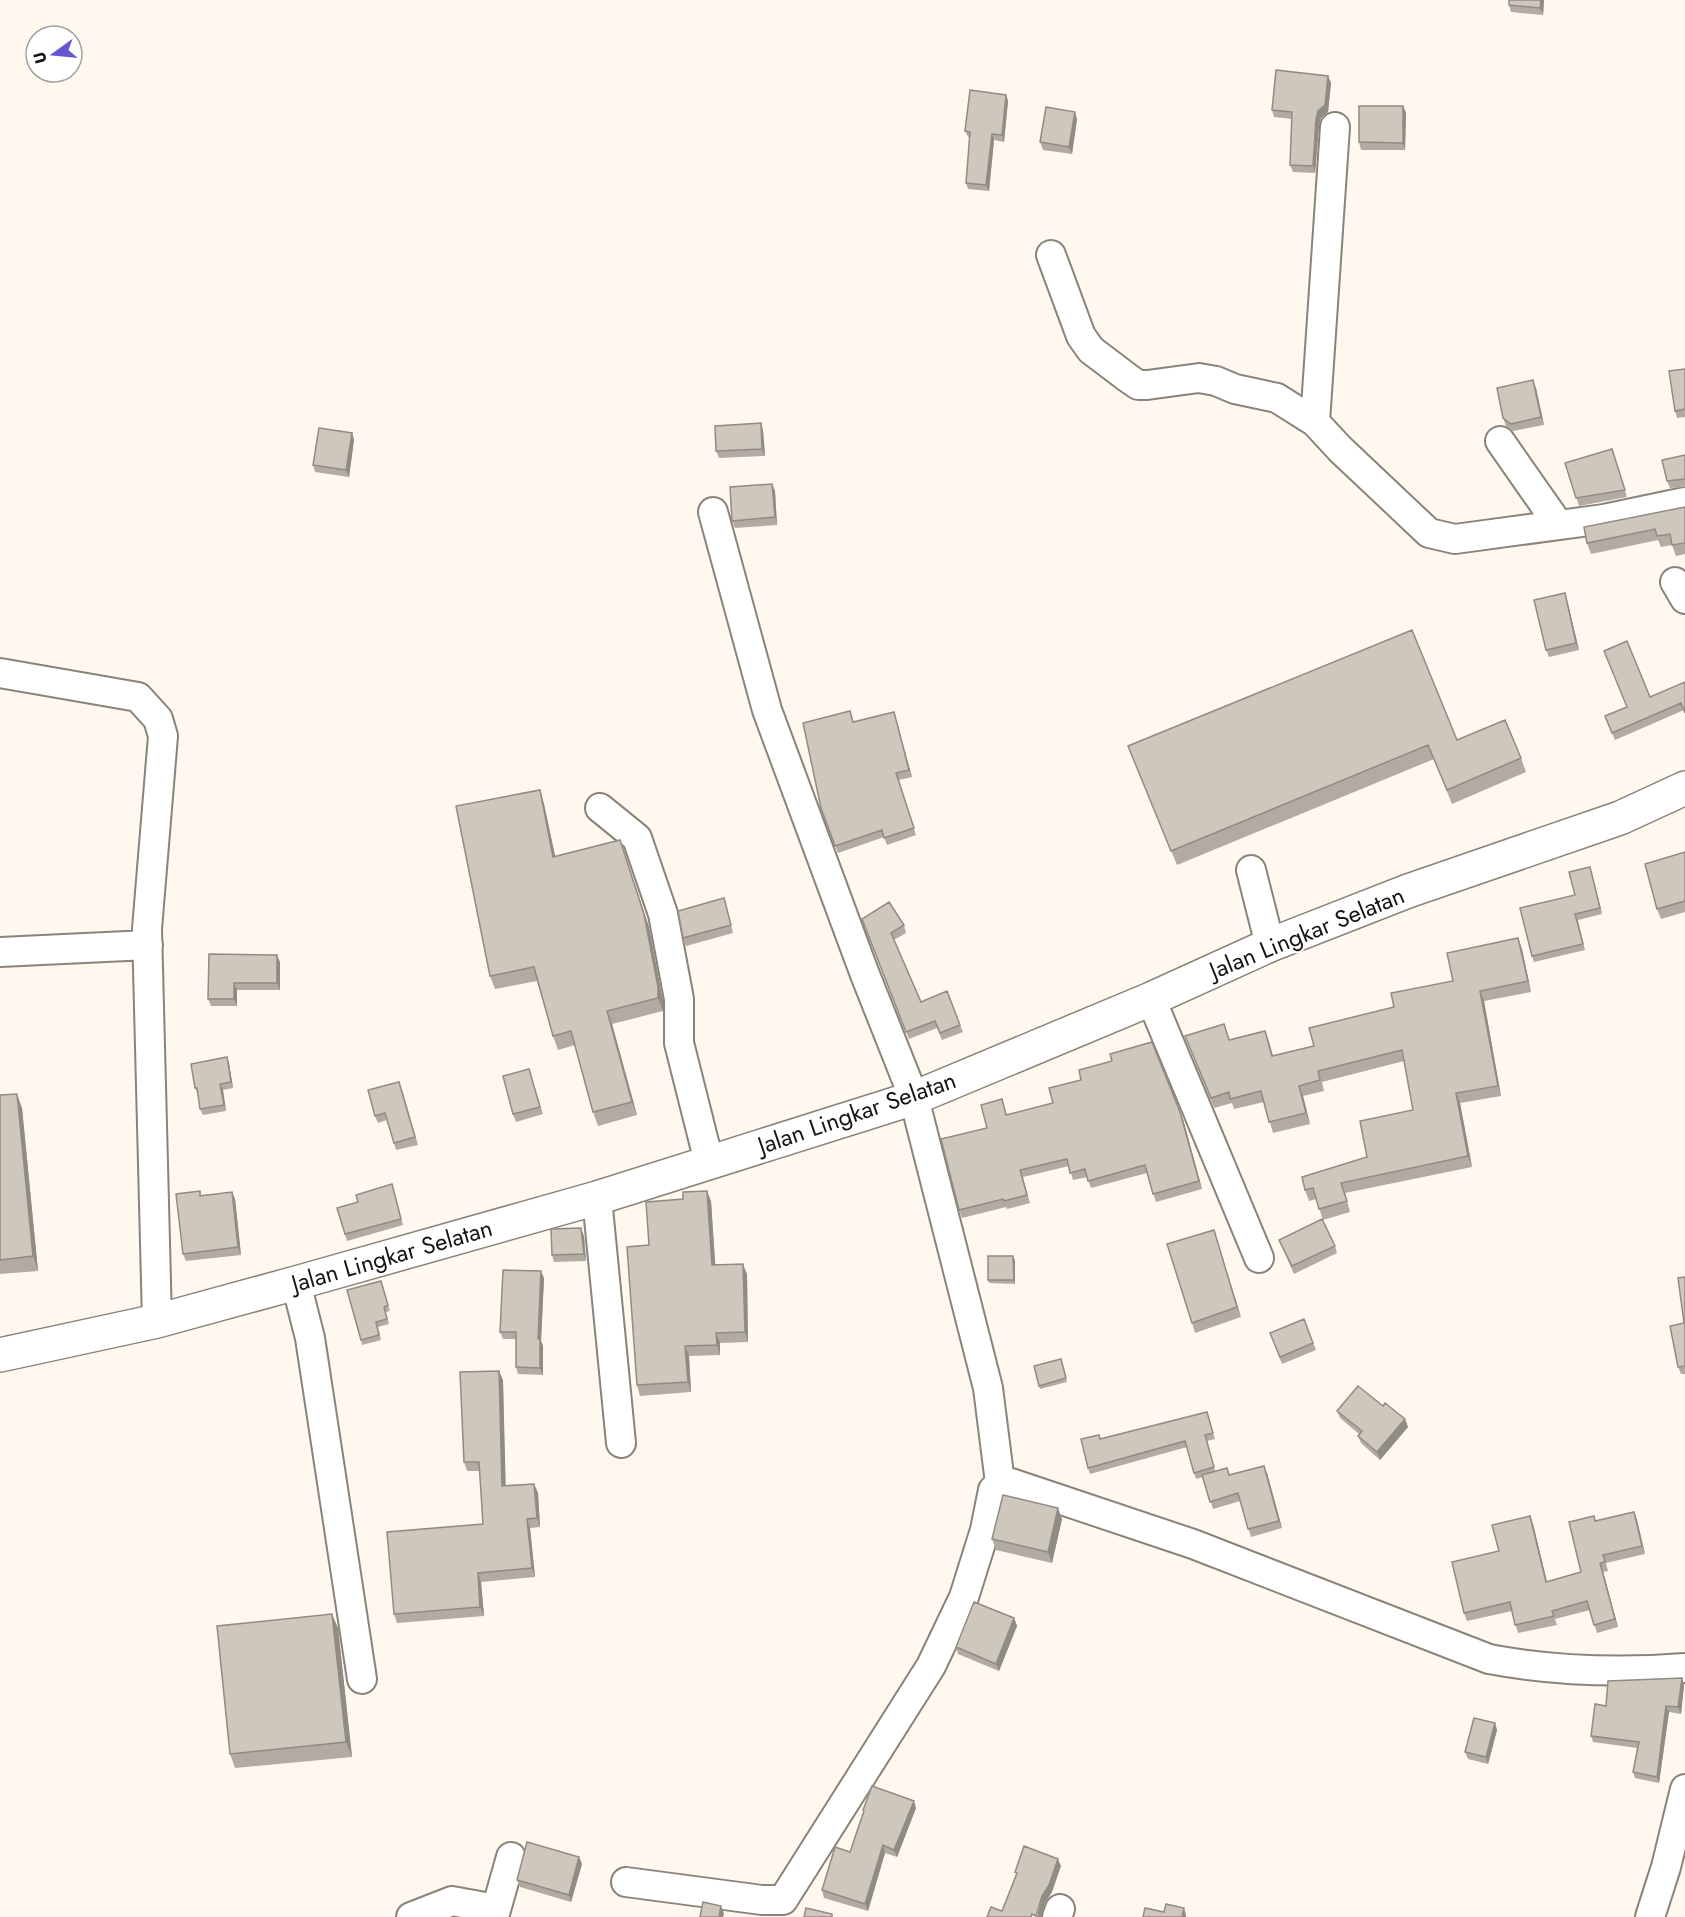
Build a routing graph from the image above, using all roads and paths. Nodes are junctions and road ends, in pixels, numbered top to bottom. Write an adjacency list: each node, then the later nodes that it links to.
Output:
1 (1335, 127): 3 (street)
2 (1051, 255): 3 (street)
3 (1316, 422): 7 (street)
4 (1500, 441): 7 (street)
5 (1685, 502): 7 (street)
6 (713, 512): 16 (street)
7 (1558, 524)
8 (0, 673): 12 (street)
9 (1685, 788): 13 (highway, Jalan Lingkar Selatan)
10 (600, 808): 17 (street)
11 (1251, 870): 13 (street)
12 (148, 945): 14 (street); 21 (street)
13 (1270, 945): 15 (highway, Jalan Lingkar Selatan)
14 (0, 952)
15 (1151, 999): 16 (highway, Jalan Lingkar Selatan); 19 (street)
16 (914, 1098): 17 (highway, Jalan Lingkar Selatan); 24 (street)
17 (709, 1162): 18 (highway, Jalan Lingkar Selatan)
18 (597, 1198): 20 (highway, Jalan Lingkar Selatan); 23 (street)
19 (1259, 1258)
20 (296, 1283): 21 (highway, Jalan Lingkar Selatan); 26 (street)
21 (157, 1321): 22 (highway, Jalan Lingkar Selatan)
22 (0, 1355)
23 (621, 1443)
24 (1000, 1483): 25 (street); 30 (street)
25 (1685, 1668)
26 (362, 1679)
27 (1685, 1789): 33 (street)
28 (512, 1857): 31 (street)
29 (626, 1882): 30 (street)
30 (778, 1909)
31 (495, 1913): 32 (street)
32 (411, 1917)
33 (1650, 1917)

